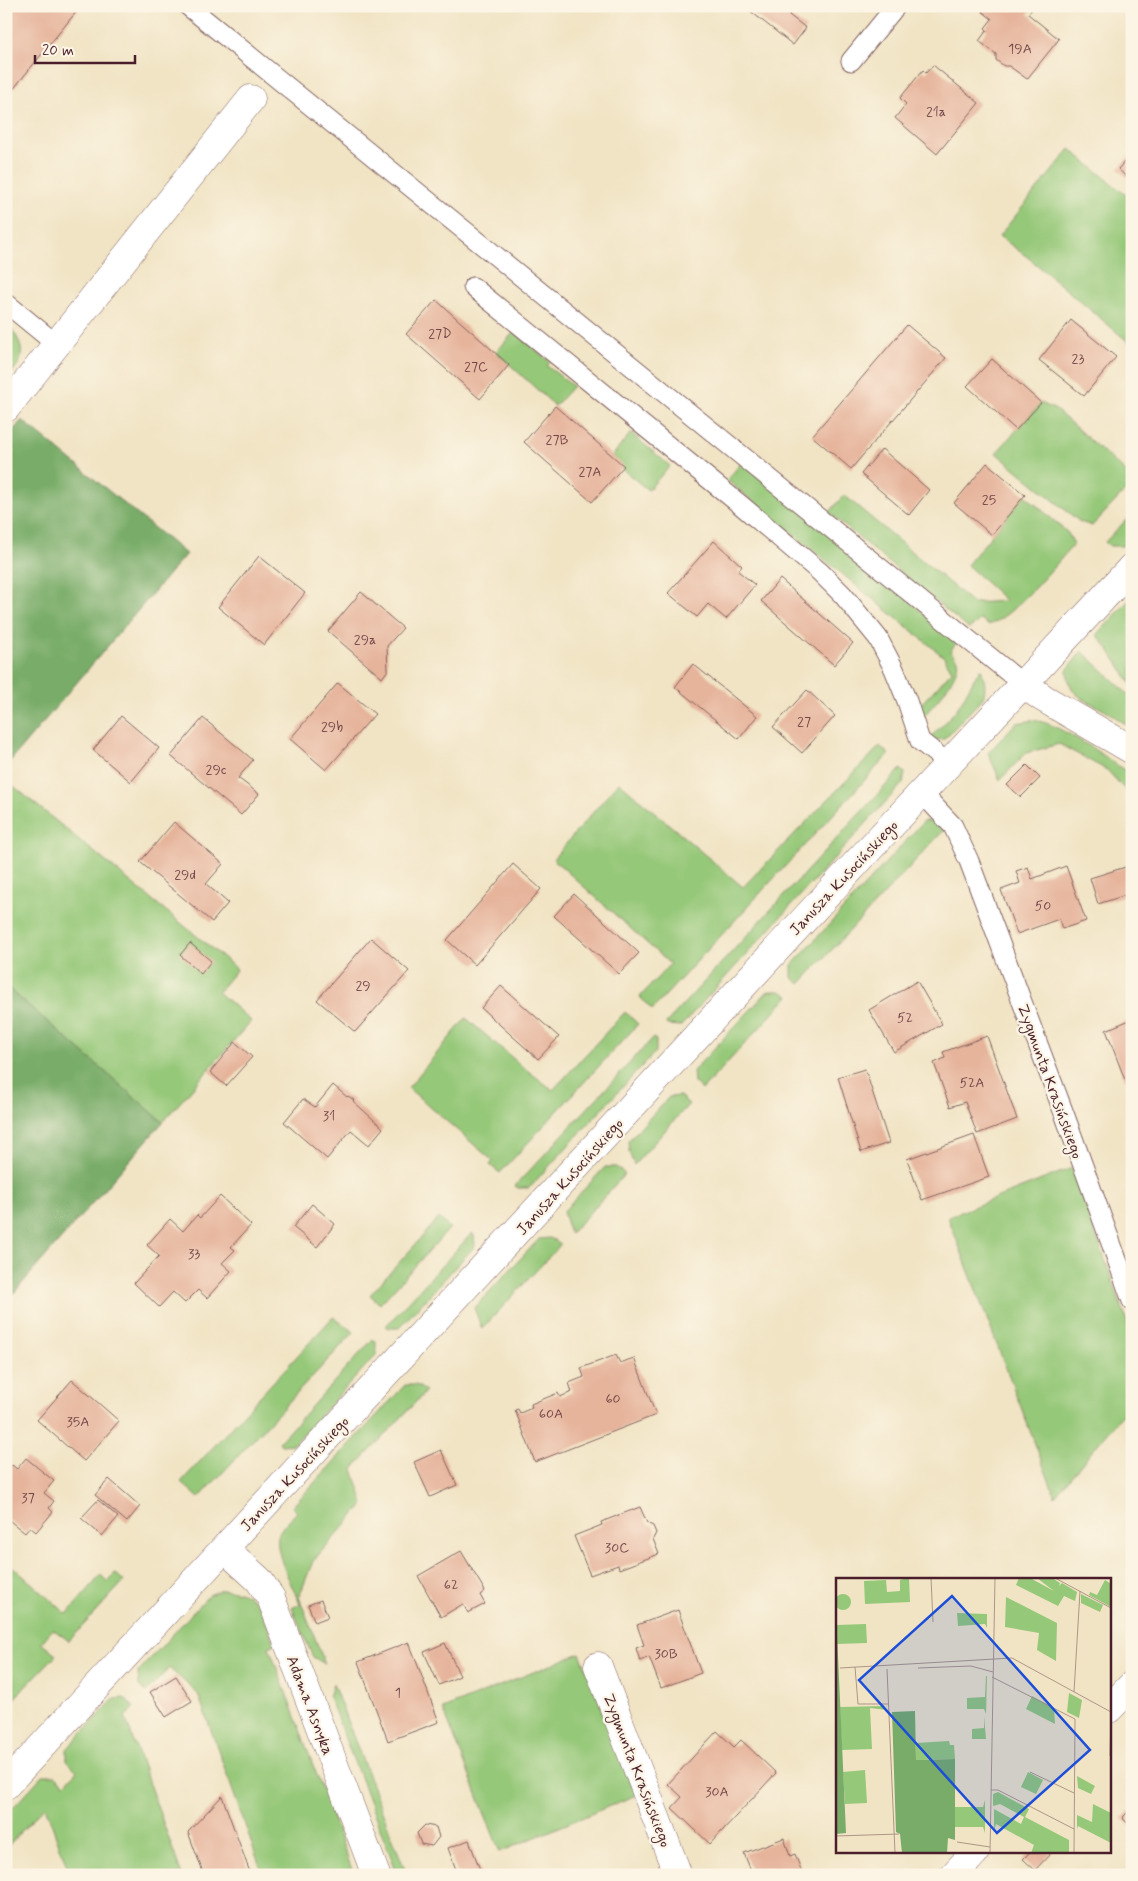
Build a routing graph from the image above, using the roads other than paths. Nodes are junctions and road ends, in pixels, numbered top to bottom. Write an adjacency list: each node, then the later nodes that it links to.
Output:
1 (188, 6): 10 (lane)
2 (896, 6): 3 (lane)
3 (851, 61)
4 (251, 99): 7 (street)
5 (473, 287): 12 (lane)
6 (6, 303): 7 (lane)
7 (56, 344): 8 (street)
8 (6, 408)
9 (1132, 567): 10 (street, Janusza Kusocińskiego)
10 (1023, 684): 11 (street); 12 (street, Janusza Kusocińskiego)
11 (1132, 750)
12 (949, 764): 13 (street, Janusza Kusocińskiego)
13 (922, 793): 14 (lane, Zygmunta Krasińskiego); 15 (street, Janusza Kusocińskiego)
14 (1132, 1302)
15 (224, 1549): 19 (street, Janusza Kusocińskiego); 21 (street, Adama Asnyka)
16 (598, 1666): 22 (street, Zygmunta Krasińskiego)
17 (1132, 1685): 18 (street)
18 (1110, 1708)
19 (6, 1785)
20 (974, 1854): 23 (street)
21 (376, 1875)
22 (678, 1875)
23 (954, 1875)

